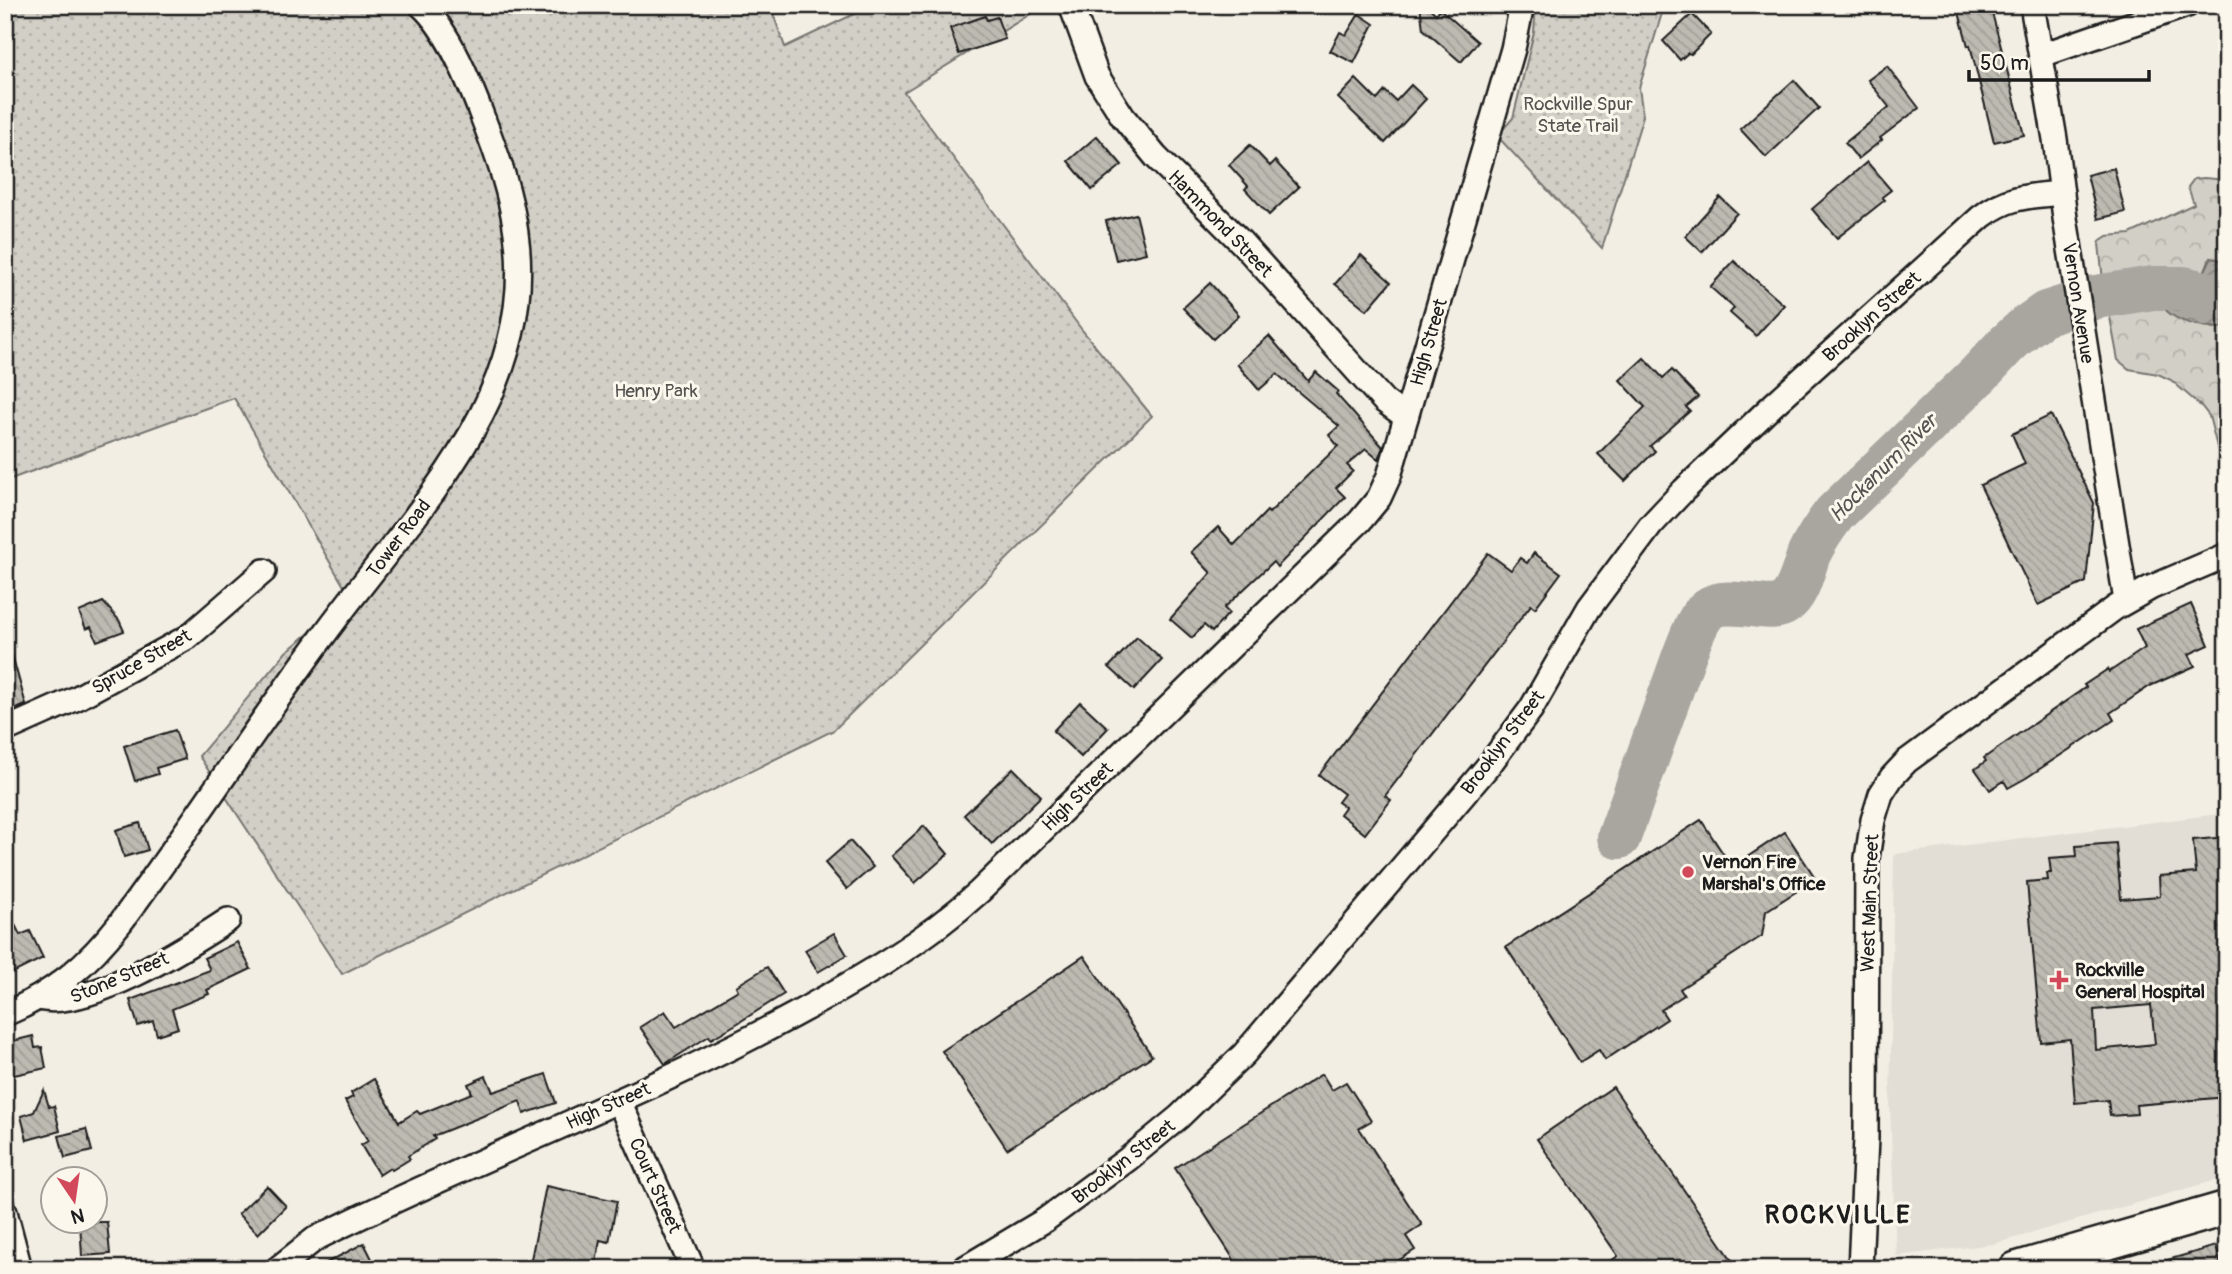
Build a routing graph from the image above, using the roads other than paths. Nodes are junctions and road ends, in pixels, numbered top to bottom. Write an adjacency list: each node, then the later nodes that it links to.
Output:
1 (421, 5): 14 (street, Tower Road)
2 (1071, 5): 8 (street, Hammond Street)
3 (1522, 5): 8 (street, High Street)
4 (2032, 5): 6 (street, Vernon Avenue)
5 (2187, 5): 6 (street)
6 (2042, 55): 7 (street, Vernon Avenue)
7 (2062, 192): 11 (street, Vernon Avenue); 23 (street, Brooklyn Street)
8 (1406, 417): 16 (street, High Street)
9 (2227, 555): 11 (street, West Main Street)
10 (264, 571): 12 (street, Spruce Street)
11 (2126, 601): 24 (street, West Main Street)
12 (5, 730)
13 (228, 919): 14 (street, Stone Street)
14 (38, 998): 15 (street, Stone Street)
15 (5, 1014)
16 (619, 1101): 19 (street, High Street); 22 (street, Court Street)
17 (2227, 1208): 25 (main road)
18 (5, 1212): 20 (street)
19 (304, 1259): 21 (street, High Street)
20 (20, 1269)
21 (277, 1269)
22 (693, 1269)
23 (963, 1269)
24 (1860, 1269)
25 (2016, 1269)

